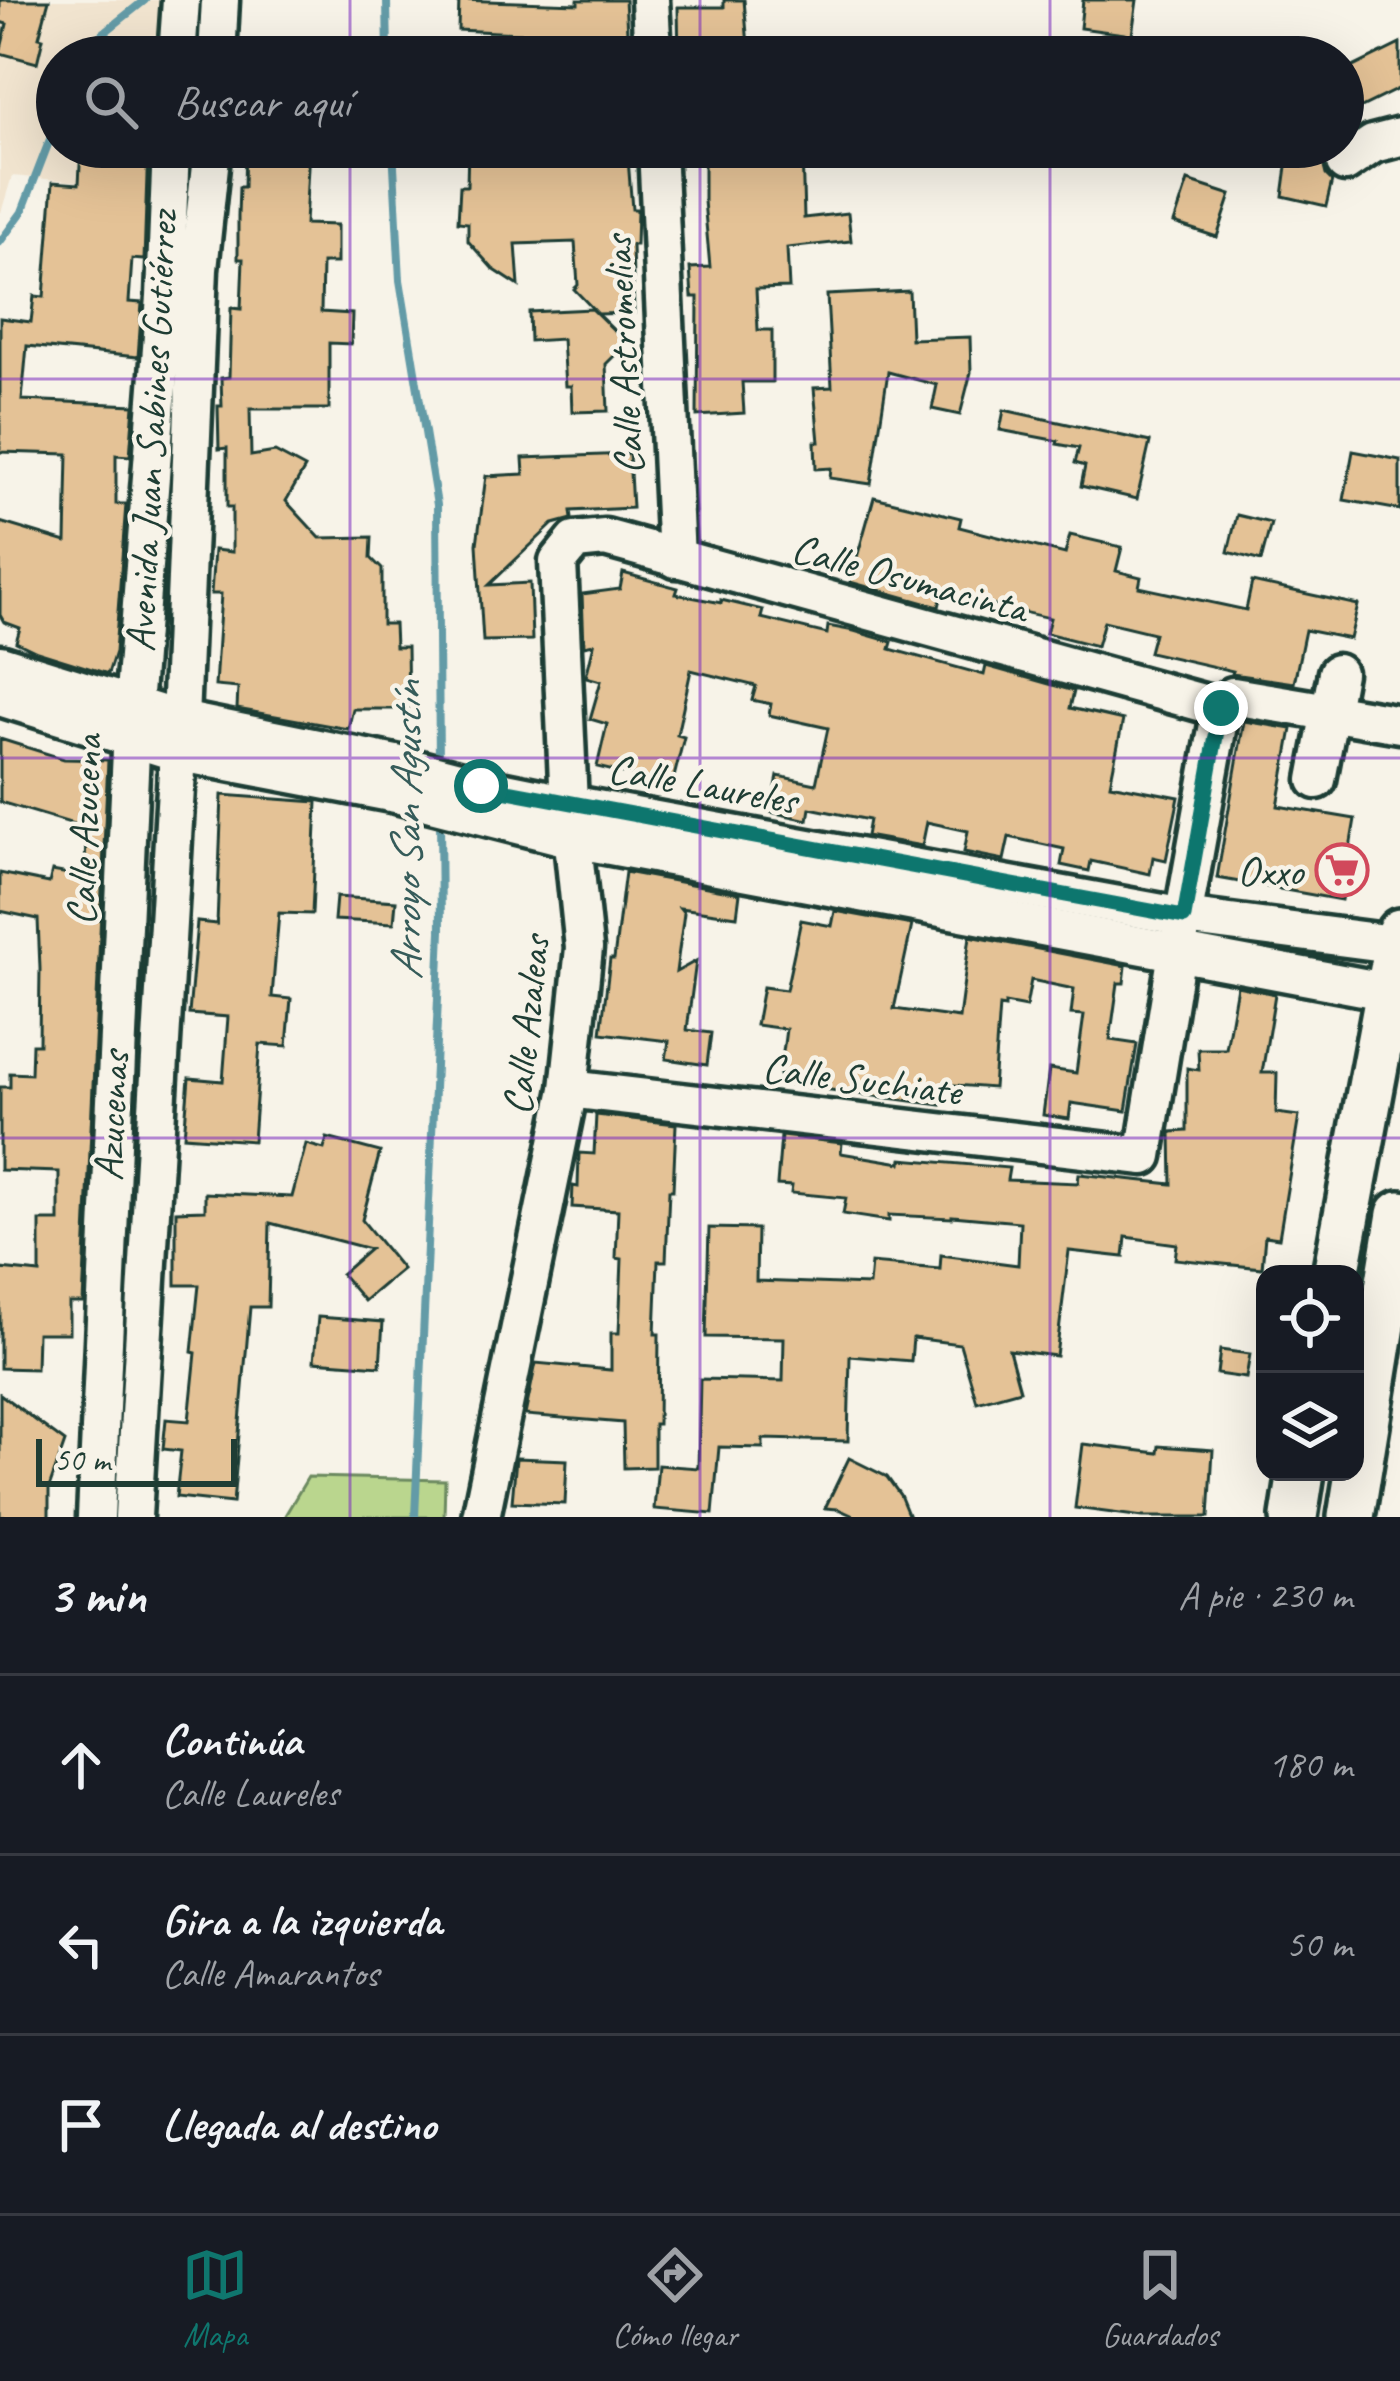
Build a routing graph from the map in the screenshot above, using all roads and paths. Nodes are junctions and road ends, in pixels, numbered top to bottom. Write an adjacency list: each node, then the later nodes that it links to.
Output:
1 (181, 0): 4 (street)
2 (220, 0): 5 (street)
3 (650, 0): 6 (street)
4 (178, 36)
5 (218, 36)
6 (652, 36)
7 (1400, 137): 8 (street)
8 (1364, 150)
9 (170, 168): 19 (street, Calle Azucena)
10 (210, 168): 21 (street, Avenida Juan Sabines Gutiérrez)
11 (658, 168): 13 (street, Calle Astromelias)
12 (575, 541): 13 (street, Calle Osumacinta); 23 (street, Calle Azaleas)
13 (676, 560): 17 (street, Calle Osumacinta)
14 (0, 664): 19 (street)
15 (1337, 673): 18 (street)
16 (0, 697): 19 (street)
17 (1221, 708): 18 (street); 24 (street)
18 (1330, 712): 20 (street); 22 (street)
19 (133, 724): 21 (street, Calle Laureles); 31 (street, Calle Azucena)
20 (1400, 724)
21 (178, 736): 23 (street, Calle Laureles); 32 (street, Azucenas)
22 (1318, 780)
23 (571, 821): 24 (street, Calle Laureles); 27 (street, Calle Azaleas)
24 (1180, 934): 25 (street, Calle Laureles); 26 (street, Calle Laureles); 27 (street, Calle Suchiate)
25 (1399, 940): 26 (main road)
26 (1394, 992): 29 (main road)
27 (569, 1089): 33 (street, Calle Azaleas)
28 (1400, 1214): 35 (main road)
29 (1338, 1265)
30 (1300, 1481): 34 (main road)
31 (96, 1517)
32 (133, 1517)
33 (481, 1517)
34 (1294, 1517)
35 (1351, 1517)

